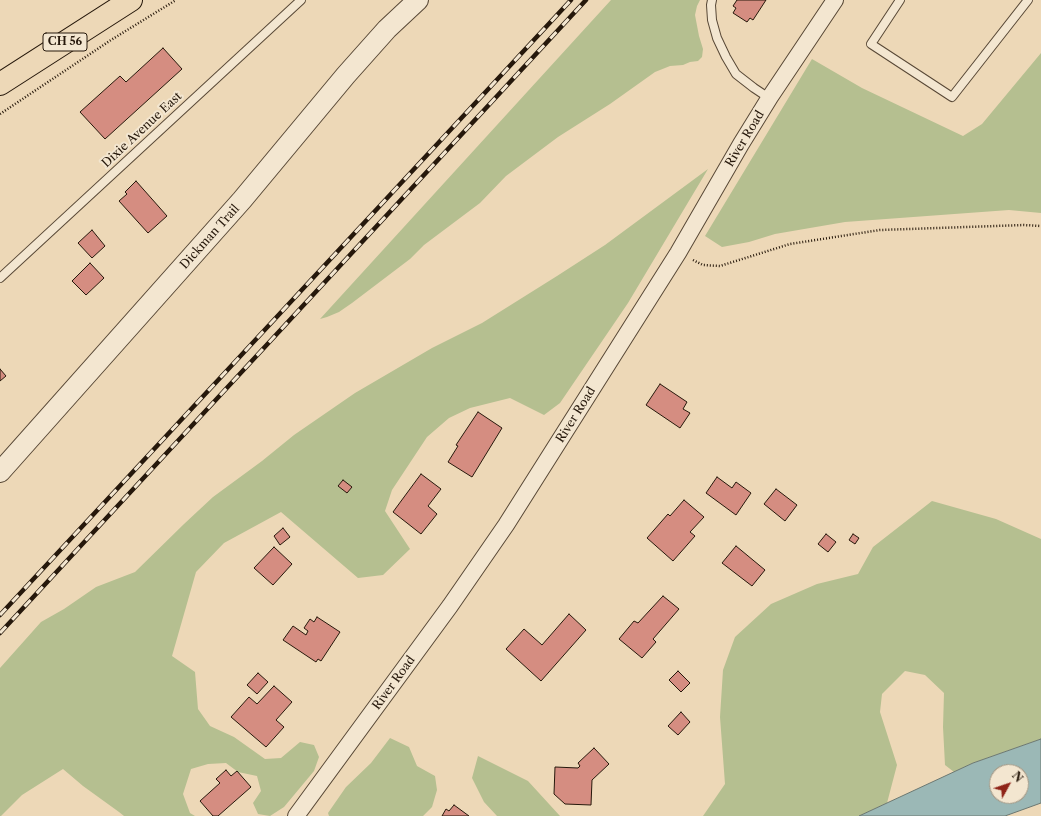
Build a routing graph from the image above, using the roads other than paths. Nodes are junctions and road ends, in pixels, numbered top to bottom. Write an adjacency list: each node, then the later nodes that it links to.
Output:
1 (131, 0): 8 (main road, CH 56)
2 (301, 0): 10 (lane, Dixie Avenue East)
3 (418, 0): 11 (street, Dickman Trail)
4 (712, 0): 9 (lane)
5 (835, 0): 9 (street, River Road)
6 (900, 0): 7 (lane)
7 (1028, 0)
8 (0, 84)
9 (769, 98): 12 (street, River Road)
10 (0, 278)
11 (0, 472)
12 (296, 816)

